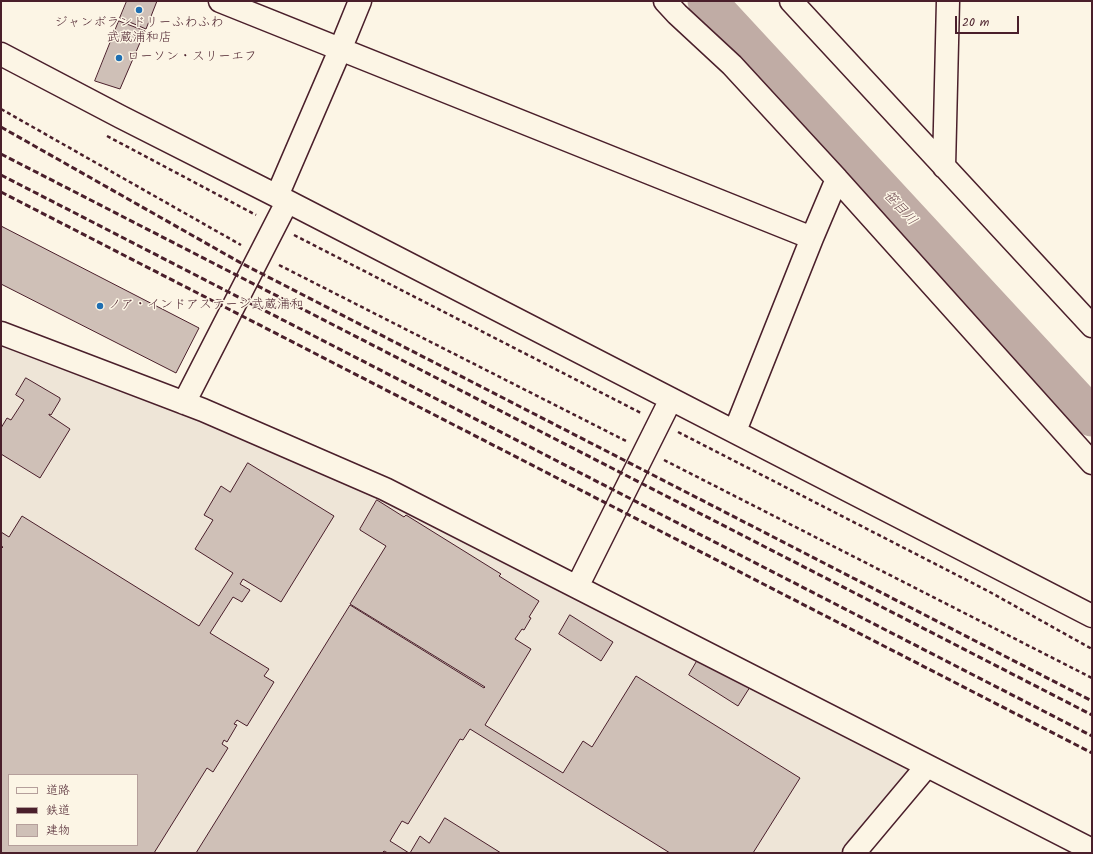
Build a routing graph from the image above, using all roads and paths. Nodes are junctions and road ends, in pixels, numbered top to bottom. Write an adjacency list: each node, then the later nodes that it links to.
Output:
1 (220, 1): 6 (street)
2 (360, 1): 6 (street)
3 (665, 1): 11 (street)
4 (790, 1): 10 (street)
5 (948, 1): 10 (street)
6 (340, 50): 12 (street); 15 (street)
7 (1, 54): 12 (street)
8 (1, 110): 16 (path)
9 (105, 136): 13 (path)
10 (944, 167): 17 (street)
11 (838, 179): 15 (street); 25 (street)
12 (282, 199): 16 (street); 19 (street)
13 (262, 218)
14 (294, 235): 21 (path)
15 (812, 238): 23 (street)
16 (260, 256): 20 (street); 24 (path)
17 (1092, 326)
18 (1, 332): 20 (street)
19 (671, 399): 23 (street); 24 (street)
20 (184, 404): 26 (street)
21 (643, 414)
22 (676, 431): 28 (path)
23 (735, 431): 27 (street)
24 (645, 450): 26 (street); 29 (path)
25 (1092, 463)
26 (576, 587): 30 (street)
27 (1092, 616)
28 (1092, 649)
29 (1092, 678)
30 (927, 766): 31 (street); 32 (street)
31 (1092, 850)
32 (854, 853)

